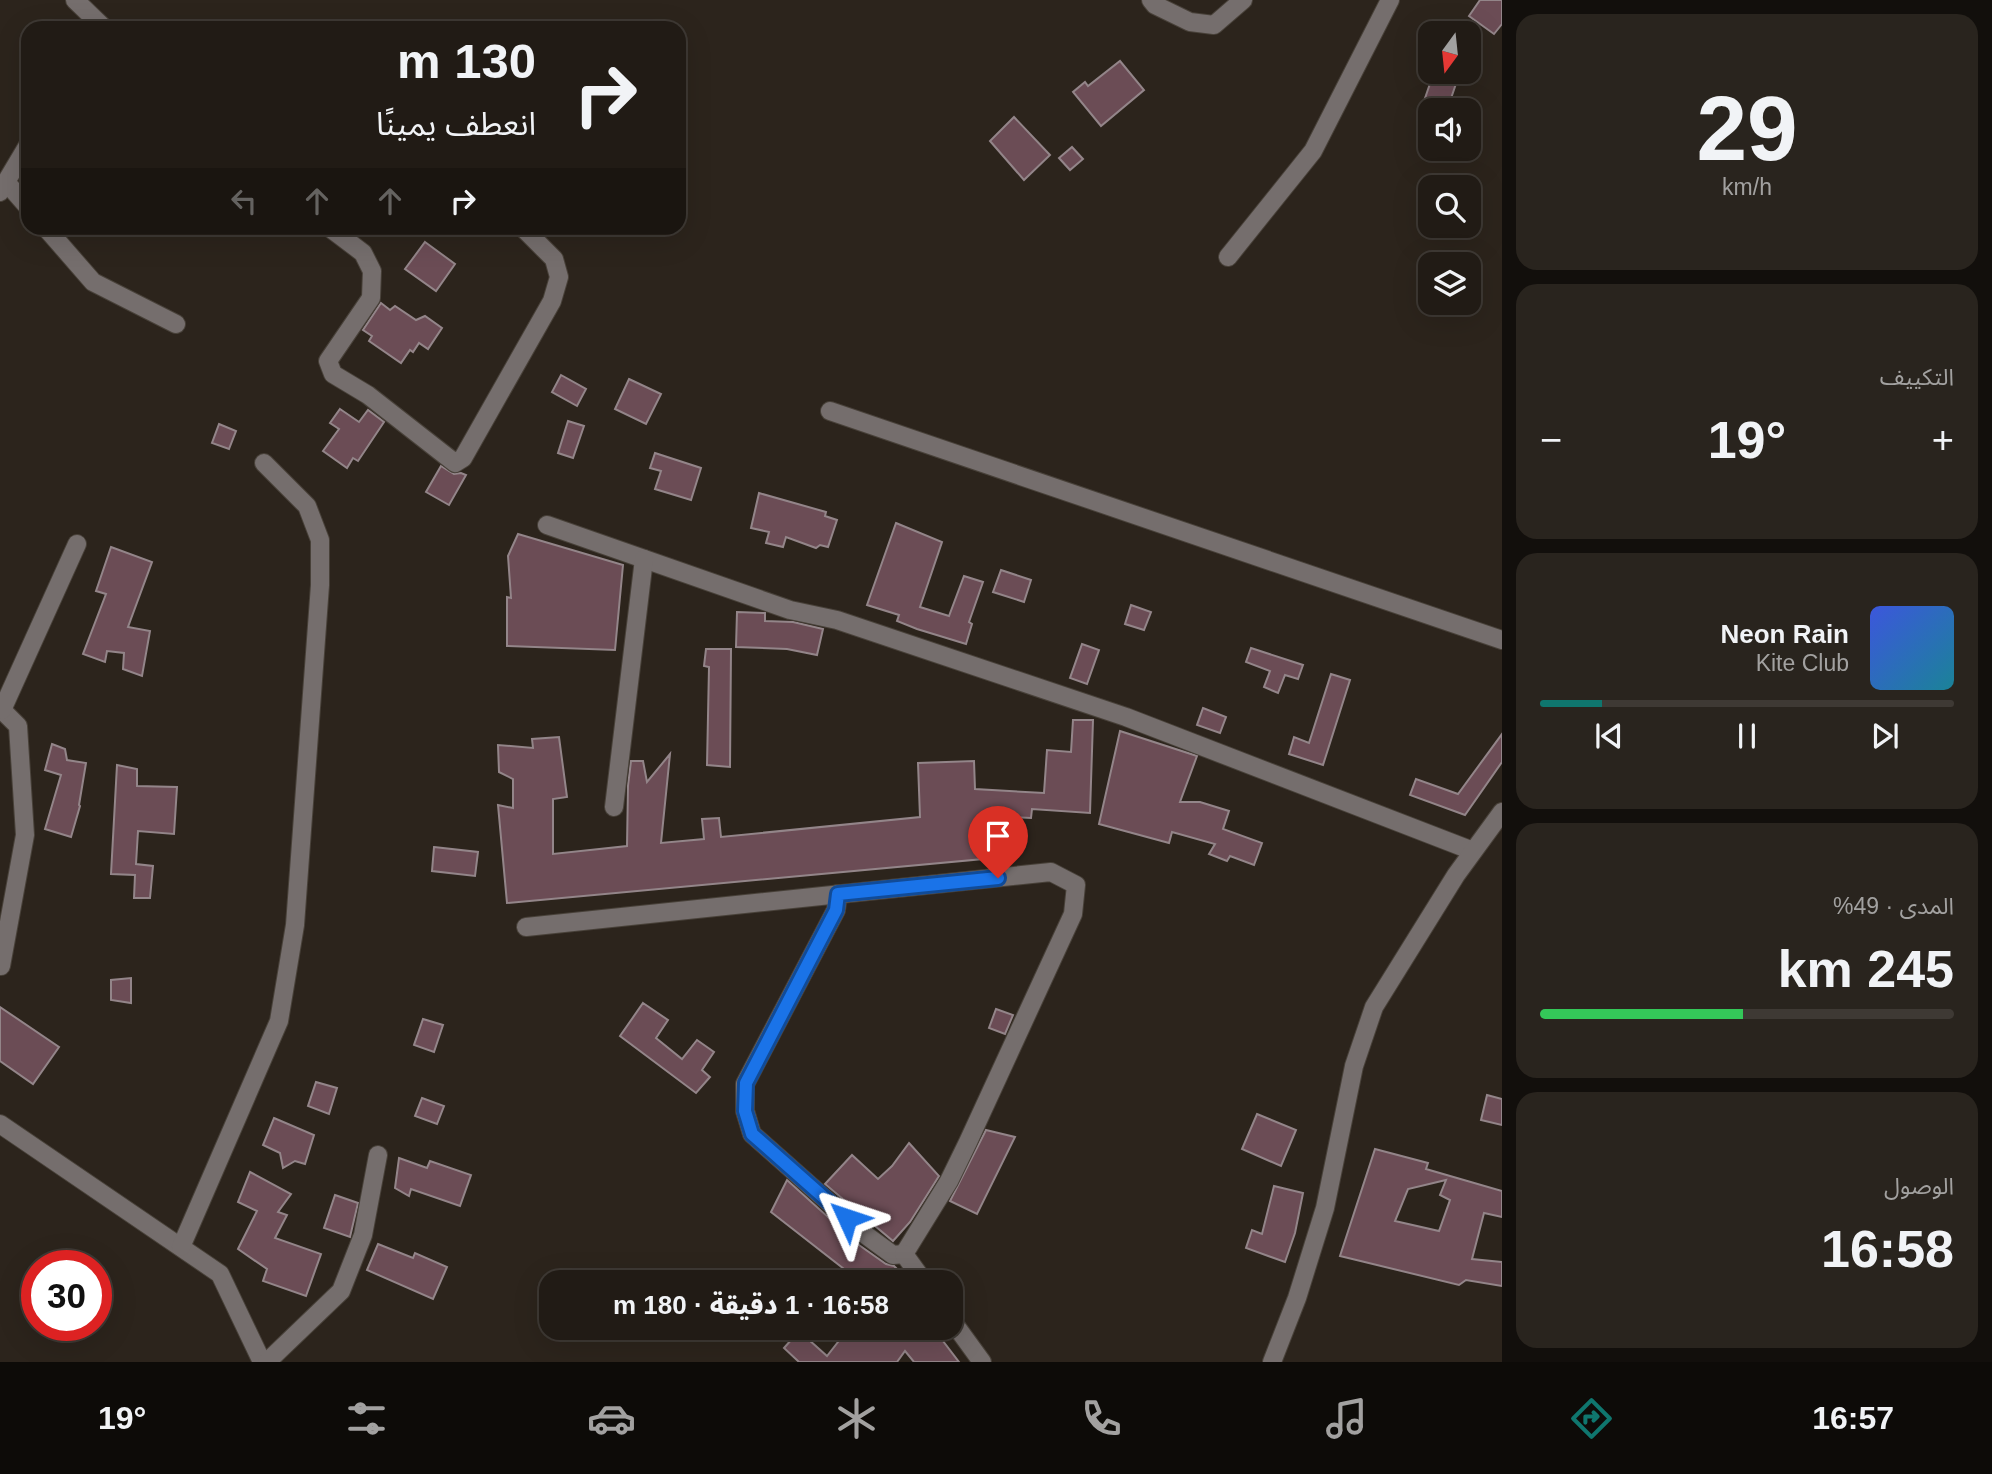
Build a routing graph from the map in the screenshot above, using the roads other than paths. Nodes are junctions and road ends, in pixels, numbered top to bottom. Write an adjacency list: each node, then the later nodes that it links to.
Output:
1 (75, 0): 5 (street)
2 (1151, 0): 3 (street)
3 (1243, 0)
4 (1390, 0): 12 (street)
5 (94, 21)
6 (21, 157): 7 (street)
7 (3, 187): 8 (street)
8 (21, 201)
9 (52, 235): 13 (street)
10 (339, 235): 11 (street)
11 (530, 235)
12 (1228, 257)
13 (176, 324)
14 (830, 411): 19 (street)
15 (264, 463): 29 (street)
16 (547, 525): 18 (street)
17 (77, 544): 20 (street)
18 (644, 559): 21 (street); 23 (street)
19 (1502, 640)
20 (1, 709): 26 (street)
21 (614, 807)
22 (1502, 812): 23 (street)
23 (1473, 851): 36 (street)
24 (838, 894): 25 (street); 30 (street); 30 (street)
25 (526, 927)
26 (1, 966)
27 (0, 1124): 29 (street)
28 (378, 1155): 34 (street)
29 (181, 1247): 33 (street)
30 (904, 1254): 31 (street)
31 (916, 1270)
32 (963, 1336): 35 (street)
33 (262, 1362)
34 (267, 1362)
35 (982, 1362)
36 (1272, 1362)

